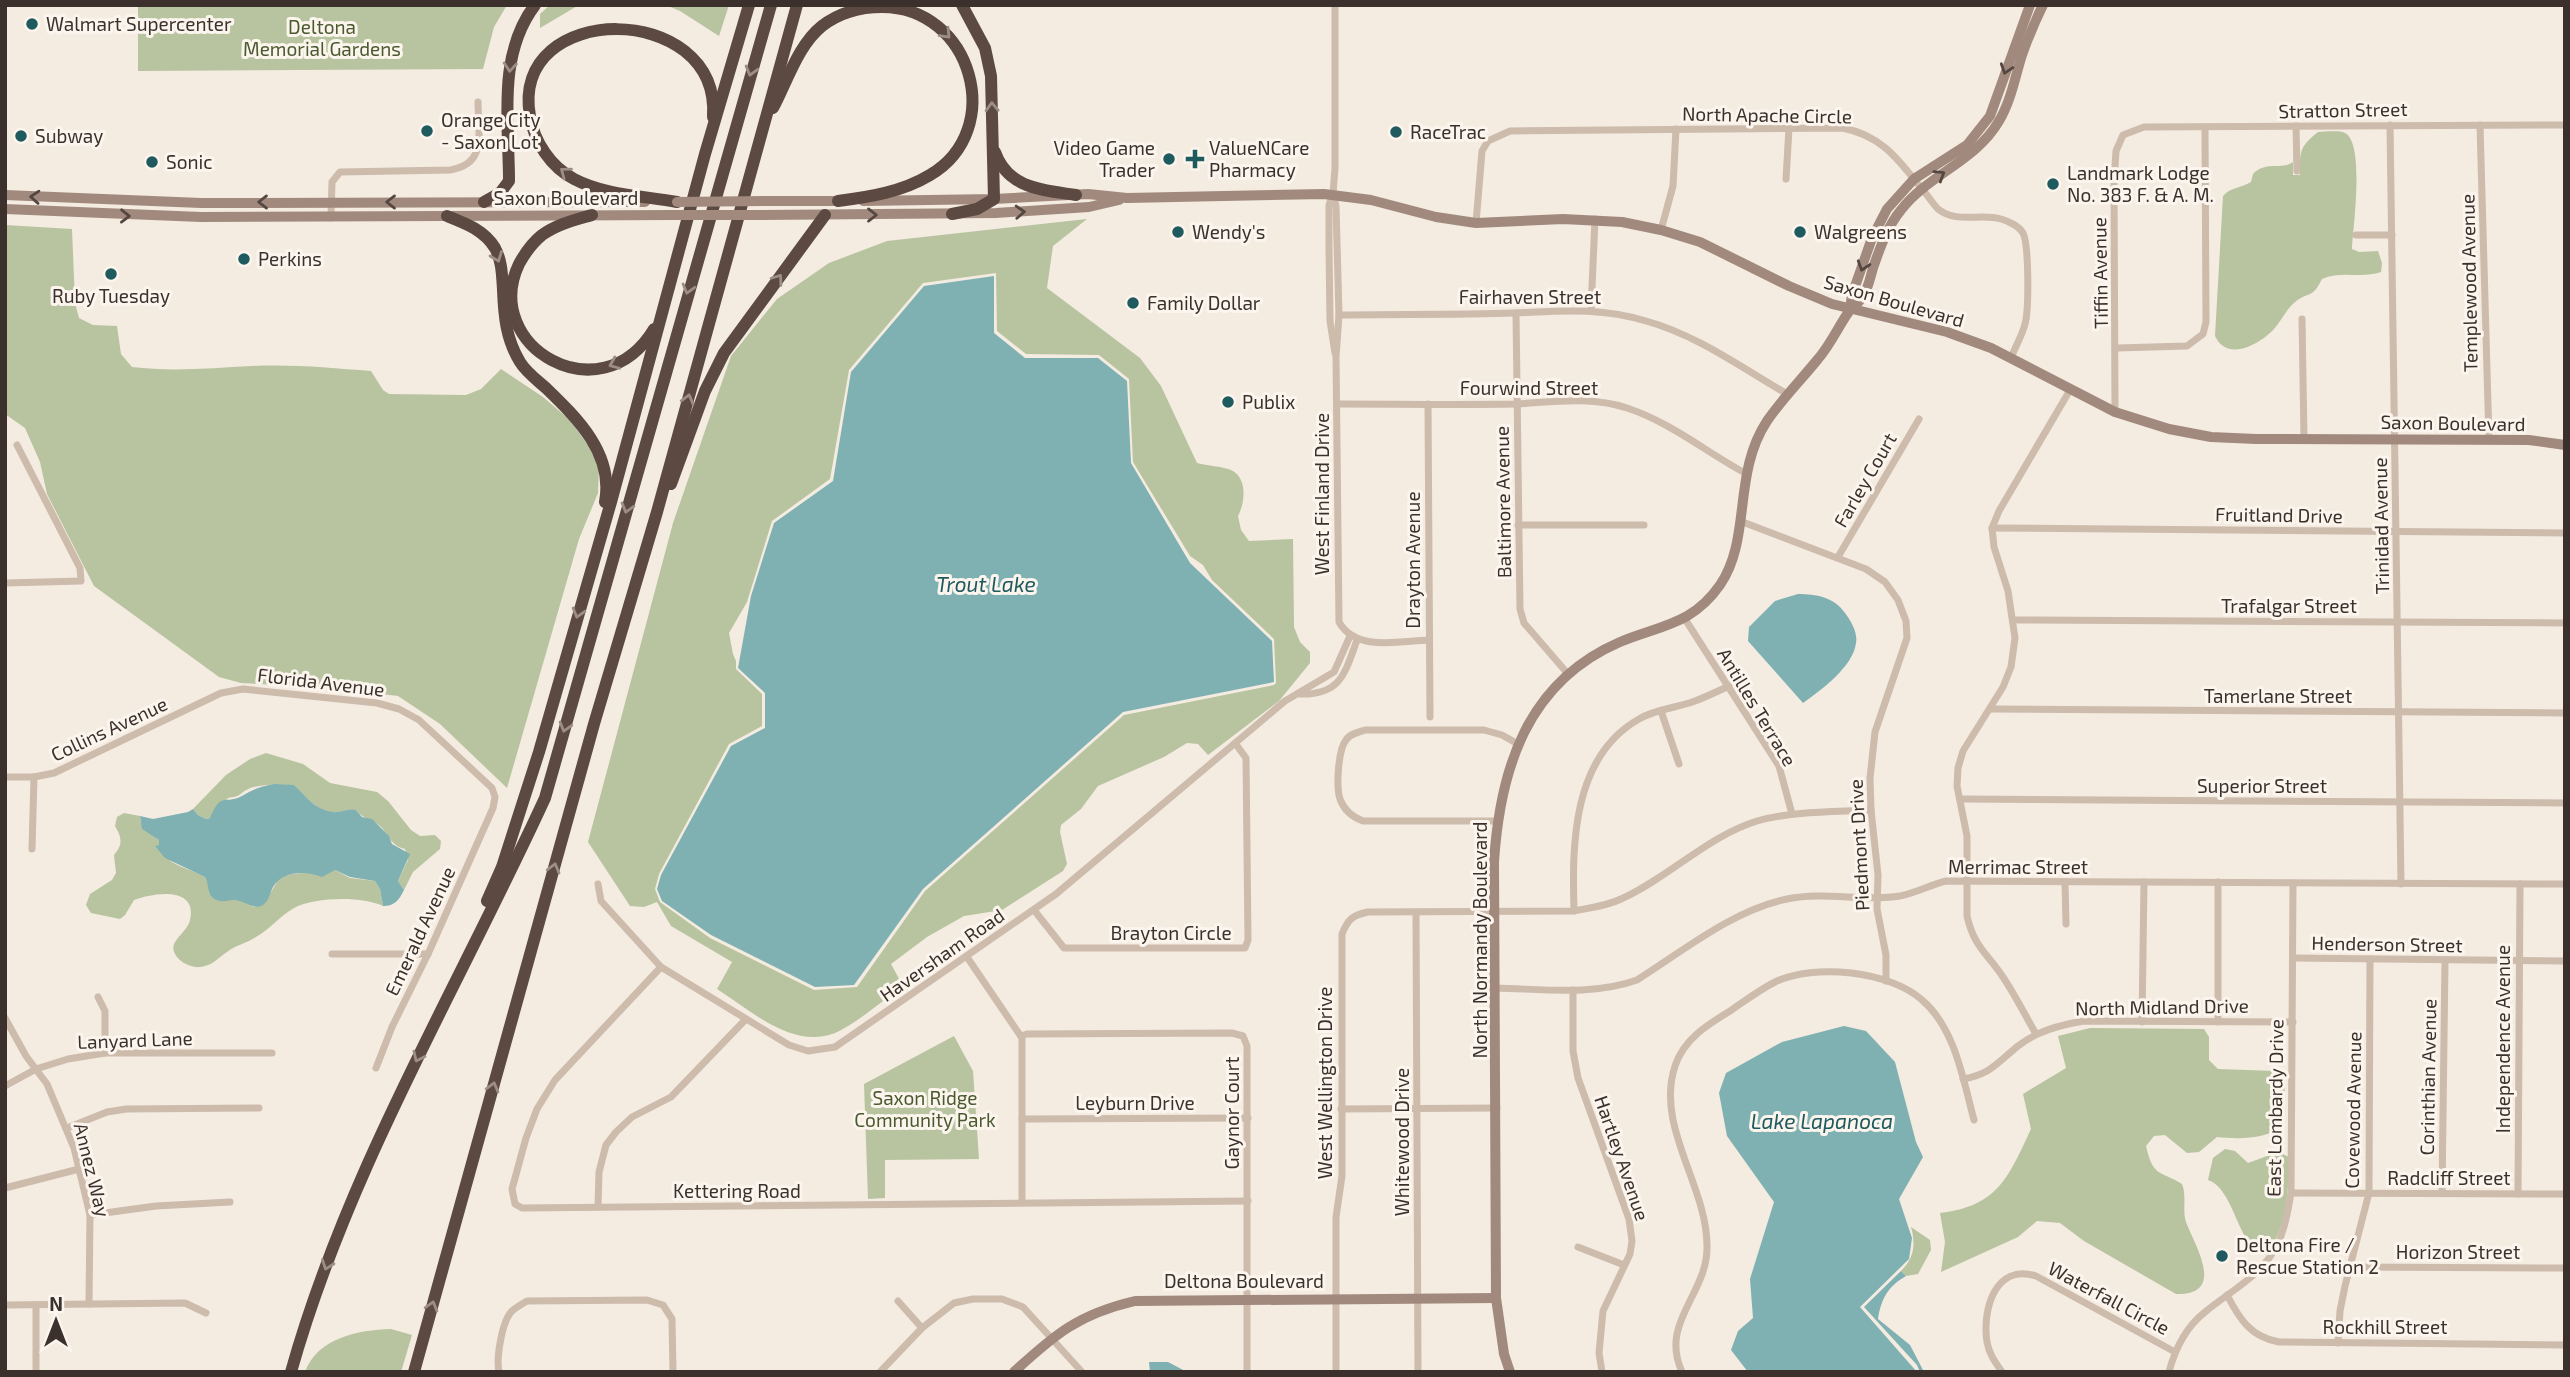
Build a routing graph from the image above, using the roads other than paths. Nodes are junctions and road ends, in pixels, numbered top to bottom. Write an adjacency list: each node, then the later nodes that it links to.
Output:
1 (535, 5): 36 (highway, one-way to 36)
2 (749, 5): 22 (highway)
3 (771, 5): 138 (highway, one-way to 138)
4 (797, 5): 20 (highway)
5 (962, 5): 21 (highway, one-way to 5)
6 (1335, 5): 27 (street, West Finland Drive)
7 (2030, 5): 25 (main road, North Normandy Boulevard, one-way to 25)
8 (2043, 5): 26 (main road, North Normandy Boulevard, one-way to 8)
9 (558, 32): 37 (highway, one-way to 9)
10 (693, 41): 22 (highway)
11 (478, 102): 35 (street)
12 (2390, 125): 13 (street, Stratton Street); 15 (street, Stratton Street); 49 (street, Trinidad Avenue)
13 (2480, 125): 14 (street, Stratton Street); 70 (street, Templewood Avenue)
14 (2565, 125)
15 (2296, 126): 17 (street, Stratton Street); 23 (street)
16 (1789, 128): 18 (street, North Apache Circle); 24 (street); 25 (street, North Apache Circle)
17 (2205, 128): 19 (street, Stratton Street); 58 (street)
18 (1676, 129): 47 (street, North Apache Circle); 48 (street)
19 (2123, 135): 58 (street, Tiffin Avenue)
20 (759, 137): 34 (highway, one-way to 34); 74 (highway, one-way to 20)
21 (993, 145): 29 (highway); 31 (highway)
22 (705, 154): 55 (highway)
23 (2297, 172)
24 (1786, 179)
25 (1914, 179): 26 (street, North Apache Circle); 51 (main road, North Normandy Boulevard, one-way to 51)
26 (1922, 188): 51 (main road, North Normandy Boulevard); 60 (street, North Apache Circle)
27 (1333, 194): 30 (main road, Saxon Boulevard); 47 (main road, Saxon Boulevard); 54 (street, West Finland Drive); 57 (street, West Finland Drive)
28 (5, 195): 32 (main road, Saxon Boulevard, one-way to 28)
29 (1076, 195): 30 (main road, Saxon Boulevard); 31 (main road, Saxon Boulevard)
30 (1127, 198): 41 (main road, Saxon Boulevard, one-way to 30)
31 (994, 199): 34 (main road, Saxon Boulevard); 41 (highway)
32 (90, 200): 33 (main road, Saxon Boulevard); 39 (main road)
33 (114, 201): 35 (main road, Saxon Boulevard, one-way to 33); 40 (main road)
34 (838, 201): 37 (main road, Saxon Boulevard, bridge)
35 (331, 202): 36 (main road, Saxon Boulevard, one-way to 35); 45 (street)
36 (484, 202): 37 (main road, Saxon Boulevard)
37 (677, 202)
38 (5, 209): 39 (main road, Saxon Boulevard)
39 (57, 213): 40 (main road, Saxon Boulevard)
40 (89, 214): 45 (main road, Saxon Boulevard, one-way to 45)
41 (952, 214): 43 (main road, Saxon Boulevard, one-way to 41)
42 (592, 215): 43 (main road, Saxon Boulevard, bridge); 44 (main road, Saxon Boulevard); 55 (highway, one-way to 42)
43 (825, 215): 74 (highway, one-way to 43)
44 (447, 216): 45 (main road, Saxon Boulevard); 81 (highway, one-way to 81)
45 (331, 218)
46 (1595, 219): 47 (main road, Saxon Boulevard); 48 (main road, Saxon Boulevard); 52 (street)
47 (1476, 223)
48 (1661, 230): 51 (main road, Saxon Boulevard)
49 (2392, 234): 50 (street); 69 (street, Trinidad Avenue)
50 (2356, 235)
51 (1850, 309): 60 (main road, Saxon Boulevard); 62 (main road, North Normandy Boulevard)
52 (1591, 310): 53 (street, Fairhaven Street); 62 (street, Fairhaven Street)
53 (1516, 313): 54 (street, Fairhaven Street); 65 (street, Baltimore Avenue)
54 (1339, 315): 57 (street); 59 (street, West Finland Drive)
55 (660, 316): 81 (highway)
56 (2302, 318): 68 (street)
57 (1329, 321): 59 (street, West Finland Drive)
58 (2117, 348): 66 (street, Tiffin Avenue)
59 (1336, 357): 63 (street, West Finland Drive)
60 (2011, 358): 61 (main road, Saxon Boulevard)
61 (2070, 390): 66 (main road, Saxon Boulevard); 78 (street)
62 (1787, 394): 73 (main road, North Normandy Boulevard)
63 (1338, 404): 64 (street, Fourwind Street); 88 (street, West Finland Drive)
64 (1428, 404): 65 (street, Fourwind Street); 89 (street, Drayton Avenue)
65 (1517, 404): 73 (street, Fourwind Street); 76 (street, Baltimore Avenue)
66 (2115, 412): 68 (main road, Saxon Boulevard)
67 (1919, 419): 82 (street, Farley Court)
68 (2304, 439): 69 (main road, Saxon Boulevard)
69 (2395, 439): 70 (main road, Saxon Boulevard); 79 (street, Trinidad Avenue)
70 (2488, 440): 72 (main road, Saxon Boulevard)
71 (17, 445): 83 (street)
72 (2565, 445)
73 (1745, 472): 75 (main road, North Normandy Boulevard)
74 (657, 512): 194 (highway, one-way to 74)
75 (1740, 521): 82 (street, Piedmont Drive); 84 (main road, North Normandy Boulevard)
76 (1518, 525): 77 (street); 90 (street, Baltimore Avenue)
77 (1644, 525)
78 (1992, 528): 79 (street, Fruitland Drive); 85 (street)
79 (2396, 532): 80 (street, Fruitland Drive); 86 (street, Trinidad Avenue)
80 (2565, 533)
81 (597, 547): 138 (highway, one-way to 138)
82 (1838, 557): 107 (street, Piedmont Drive)
83 (5, 583)
84 (1685, 620): 90 (main road, North Normandy Boulevard); 91 (street, Antilles Terrace)
85 (2014, 620): 86 (street, Trafalgar Street); 93 (street)
86 (2397, 623): 87 (street, Trafalgar Street); 95 (street, Trinidad Avenue)
87 (2565, 623)
88 (1350, 635): 89 (street); 98 (street, Haversham Road)
89 (1429, 640): 97 (street, Drayton Avenue)
90 (1567, 674): 99 (main road, North Normandy Boulevard)
91 (1729, 686): 94 (street); 108 (street, Antilles Terrace)
92 (221, 692): 102 (street, Collins Avenue); 106 (street, Florida Avenue)
93 (1991, 709): 95 (street, Tamerlane Street); 103 (street)
94 (1661, 711): 100 (street); 122 (street)
95 (2399, 713): 96 (street, Tamerlane Street); 104 (street, Trinidad Avenue)
96 (2565, 713)
97 (1430, 717)
98 (1235, 743): 121 (street, Haversham Road); 121 (street, Brayton Circle)
99 (1518, 744): 109 (main road, North Normandy Boulevard); 109 (street)
100 (1679, 764)
101 (5, 777): 102 (street, Collins Avenue)
102 (34, 777): 110 (street)
103 (1960, 799): 104 (street, Superior Street); 111 (street)
104 (2401, 802): 105 (street, Superior Street); 117 (street, Trinidad Avenue)
105 (2565, 803)
106 (493, 808): 127 (street, Emerald Avenue)
107 (1871, 810): 108 (street); 120 (street, Piedmont Drive)
108 (1792, 814): 122 (street)
109 (1497, 821): 124 (main road, North Normandy Boulevard)
110 (32, 849)
111 (1967, 881): 112 (street, Merrimac Street); 120 (street, Merrimac Street); 145 (street)
112 (2066, 882): 113 (street, Merrimac Street); 125 (street)
113 (2144, 882): 114 (street, Merrimac Street); 142 (street)
114 (2218, 882): 115 (street, Merrimac Street); 143 (street)
115 (2293, 883): 117 (street, Merrimac Street); 129 (street, East Lombardy Drive)
116 (598, 884): 134 (street, Haversham Road)
117 (2401, 884): 118 (street, Merrimac Street)
118 (2520, 884): 119 (street, Merrimac Street); 132 (street, Independence Avenue)
119 (2565, 884)
120 (1879, 897): 135 (street, Piedmont Drive); 137 (street, Merrimac Street)
121 (1034, 910): 128 (street, Haversham Road)
122 (1574, 911): 124 (street)
123 (1416, 912): 124 (street); 155 (street, West Wellington Drive); 156 (street, Whitewood Drive)
124 (1494, 912): 136 (main road, North Normandy Boulevard)
125 (2067, 924)
126 (332, 954): 127 (street)
127 (428, 954): 149 (street, Emerald Avenue)
128 (967, 957): 141 (street, Haversham Road); 146 (street)
129 (2293, 958): 130 (street, Henderson Street); 144 (street, East Lombardy Drive)
130 (2370, 959): 131 (street, Henderson Street); 164 (street, Covewood Avenue)
131 (2445, 961): 132 (street, Henderson Street); 165 (street, Corinthian Avenue)
132 (2519, 961): 133 (street, Henderson Street); 166 (street, Independence Avenue)
133 (2565, 961)
134 (661, 967): 141 (street, Haversham Road); 171 (street, Kettering Road)
135 (1886, 981): 151 (street); 205 (street)
136 (1496, 988): 137 (street, Merrimac Street); 154 (main road, North Normandy Boulevard)
137 (1573, 990): 174 (street, Hartley Avenue)
138 (448, 995): 193 (highway, one-way to 193)
139 (98, 997): 148 (street)
140 (5, 1018): 150 (street, Annez Way)
141 (745, 1020): 171 (street)
142 (2142, 1022): 143 (street, North Midland Drive); 145 (street, North Midland Drive)
143 (2218, 1022): 144 (street, North Midland Drive)
144 (2293, 1022): 163 (street, East Lombardy Drive)
145 (2036, 1034): 151 (street, North Midland Drive)
146 (1021, 1036): 157 (street, Gaynor Court); 158 (street)
147 (272, 1052): 148 (street, Lanyard Lane)
148 (105, 1054): 150 (street, Lanyard Lane)
149 (376, 1068)
150 (36, 1069): 152 (street, Lanyard Lane); 160 (street, Annez Way)
151 (1963, 1079): 159 (street)
152 (5, 1086)
153 (259, 1108): 160 (street)
154 (1497, 1108): 156 (street); 180 (main road, North Normandy Boulevard)
155 (1342, 1109): 156 (street); 178 (street, West Wellington Drive)
156 (1418, 1109): 179 (street, Whitewood Drive)
157 (1248, 1118): 158 (street, Leyburn Drive); 168 (street, Gaynor Court)
158 (1022, 1119): 170 (street)
159 (1974, 1120)
160 (67, 1128): 161 (street, Annez Way)
161 (79, 1169): 162 (street); 172 (street, Annez Way)
162 (5, 1188)
163 (2291, 1193): 164 (street, Radcliff Street); 177 (street, East Lombardy Drive)
164 (2369, 1193): 165 (street, Radcliff Street); 175 (street, Covewood Avenue)
165 (2442, 1193): 166 (street, Radcliff Street)
166 (2518, 1194): 167 (street, Radcliff Street)
167 (2565, 1194)
168 (1248, 1201): 170 (street, Kettering Road); 181 (street, Gaynor Court)
169 (230, 1202): 172 (street)
170 (1022, 1202): 171 (street, Kettering Road)
171 (598, 1208)
172 (90, 1215): 183 (street, Annez Way)
173 (1578, 1247): 174 (street)
174 (1624, 1265): 204 (street, Hartley Avenue)
175 (2351, 1267): 176 (street, Horizon Street); 189 (street, Covewood Avenue)
176 (2565, 1268)
177 (2227, 1295): 189 (street, Rockhill Street); 191 (street, East Lombardy Drive)
178 (1336, 1298): 179 (main road, Deltona Boulevard); 181 (main road, Deltona Boulevard); 201 (street, West Wellington Drive)
179 (1418, 1298): 180 (main road, Deltona Boulevard); 202 (street, Whitewood Drive)
180 (1496, 1298): 203 (main road, North Normandy Boulevard)
181 (1247, 1299): 188 (main road, Deltona Boulevard); 200 (street, Gaynor Court)
182 (898, 1301): 187 (street)
183 (89, 1304): 185 (street); 186 (street)
184 (5, 1305): 185 (street)
185 (36, 1305): 192 (street)
186 (206, 1313)
187 (922, 1328): 188 (street); 197 (street)
188 (1052, 1338): 198 (main road, Deltona Boulevard); 199 (street)
189 (2338, 1343): 190 (street, Rockhill Street)
190 (2565, 1345)
191 (2175, 1352): 206 (street, Waterfall Circle); 207 (street, East Lombardy Drive)
192 (36, 1372)
193 (291, 1372)
194 (414, 1372)
195 (499, 1372): 196 (street)
196 (673, 1372)
197 (880, 1372)
198 (1014, 1372)
199 (1082, 1372)
200 (1247, 1372)
201 (1336, 1372)
202 (1418, 1372)
203 (1510, 1372)
204 (1602, 1372)
205 (1682, 1372)
206 (2002, 1372)
207 (2169, 1372)

